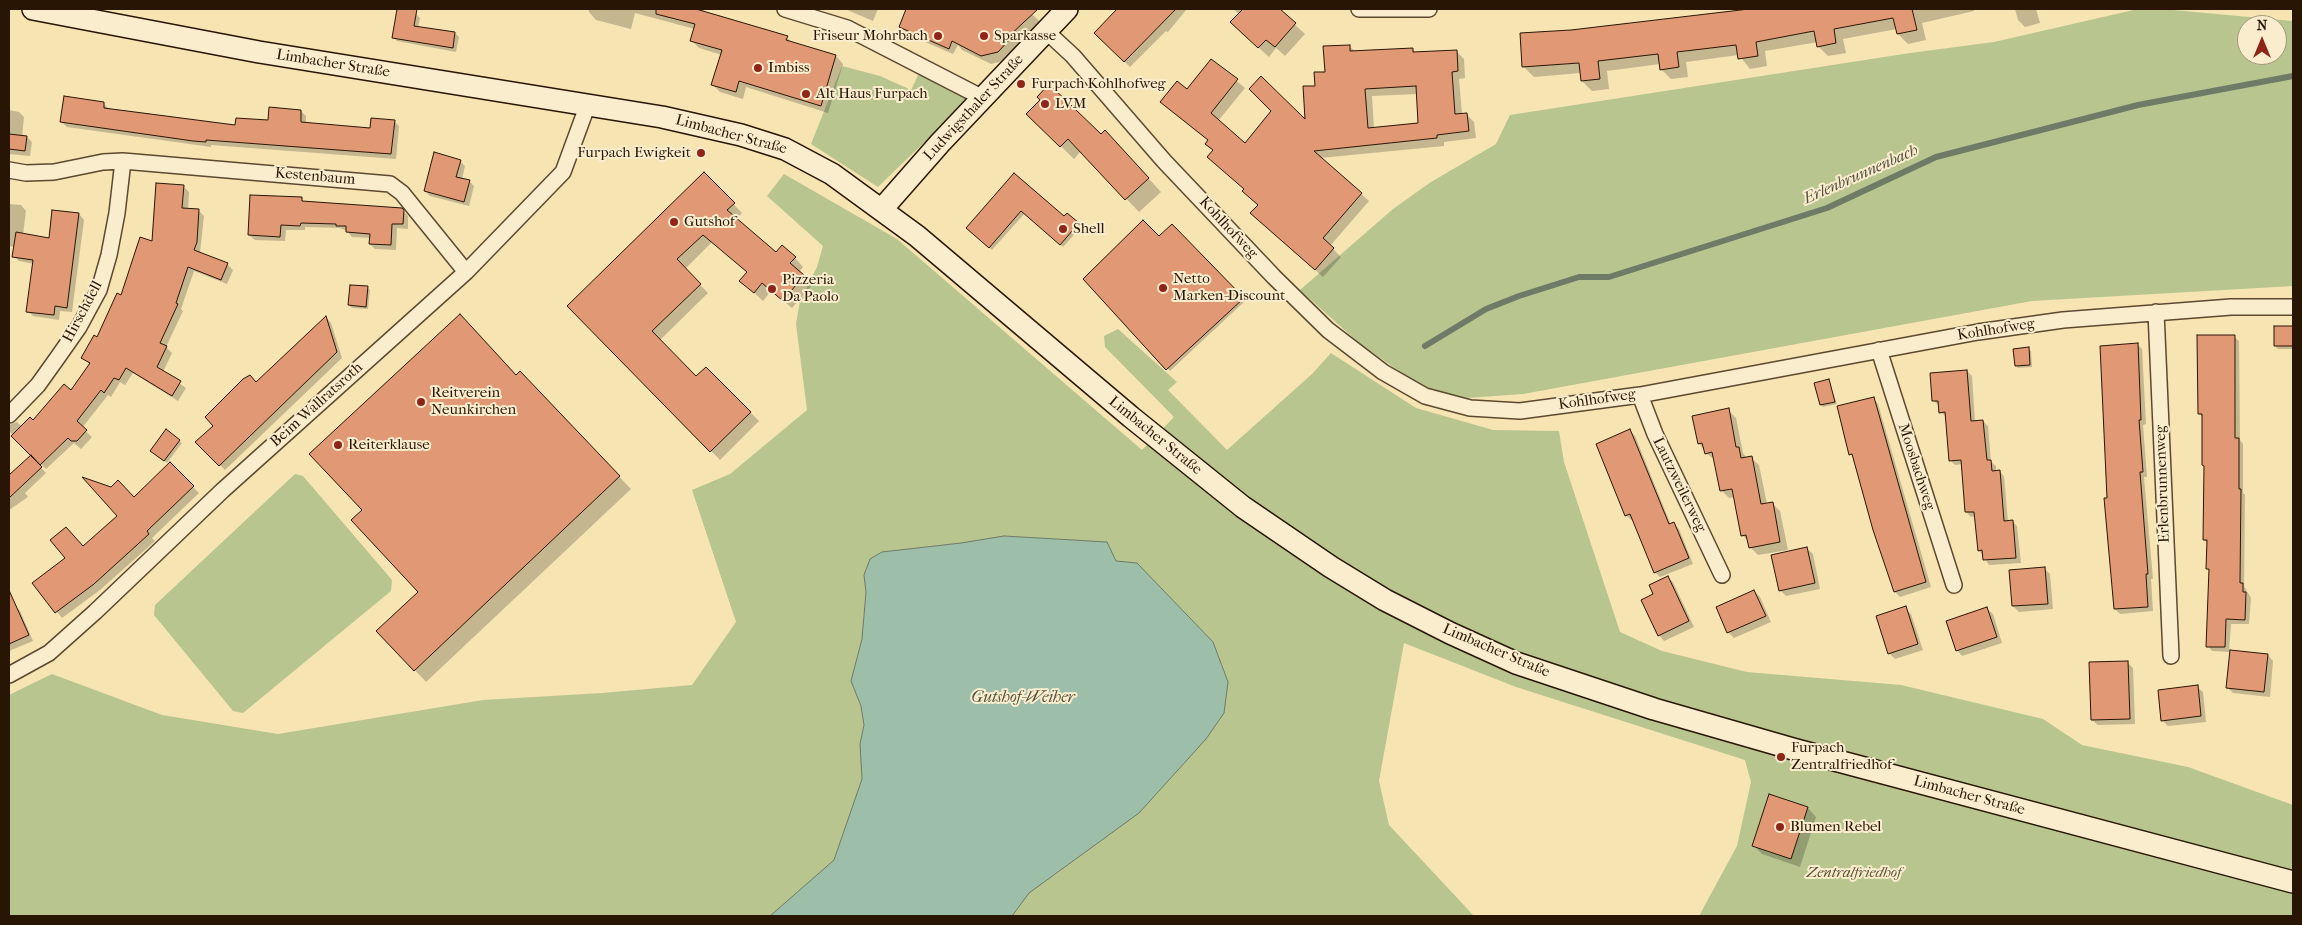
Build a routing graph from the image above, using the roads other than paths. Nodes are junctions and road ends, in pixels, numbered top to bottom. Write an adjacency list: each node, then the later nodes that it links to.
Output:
1 (32, 9): 8 (main road, Limbacher Straße)
2 (785, 9): 7 (street)
3 (1067, 9): 6 (main road, Ludwigsthaler Straße)
4 (1359, 9): 5 (street)
5 (1429, 9)
6 (1046, 31): 7 (main road, Ludwigsthaler Straße); 16 (street, Kohlhofweg)
7 (983, 98): 11 (main road, Ludwigsthaler Straße)
8 (588, 104): 11 (main road, Limbacher Straße); 12 (street, Beim Wallratsroth)
9 (123, 162): 10 (street, Kestenbaum); 12 (street, Kestenbaum); 17 (street, Hirschdell)
10 (9, 170)
11 (882, 209): 22 (main road, Limbacher Straße)
12 (466, 272): 21 (street, Beim Wallratsroth)
13 (2293, 308): 14 (street, Kohlhofweg)
14 (2156, 312): 15 (street, Kohlhofweg); 20 (street, Erlenbrunnenweg)
15 (1879, 350): 16 (street, Kohlhofweg); 19 (street, Moosbachweg)
16 (1640, 395): 18 (street, Lautzweilerweg)
17 (9, 414)
18 (1722, 575)
19 (1954, 585)
20 (2171, 656)
21 (9, 675)
22 (2293, 882)

